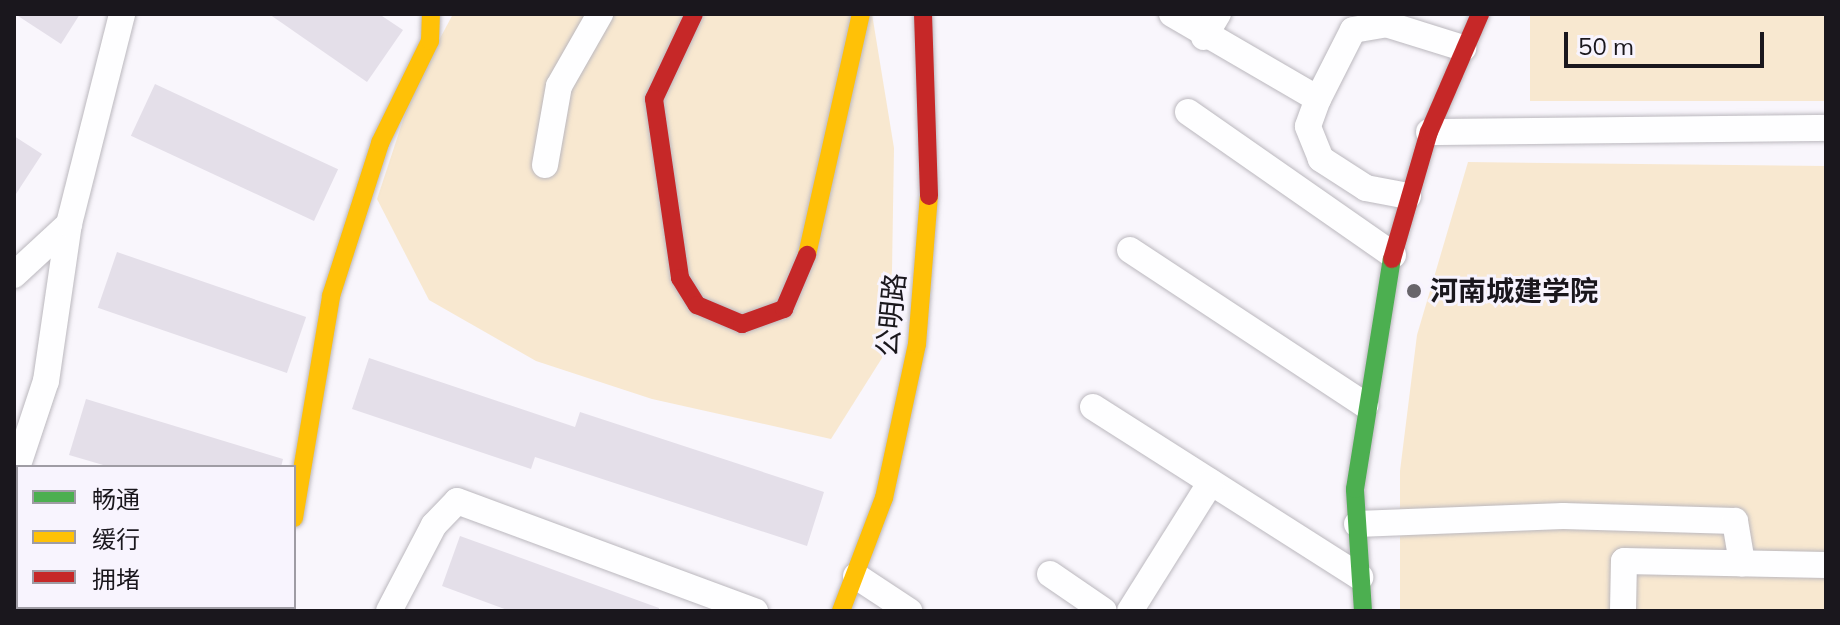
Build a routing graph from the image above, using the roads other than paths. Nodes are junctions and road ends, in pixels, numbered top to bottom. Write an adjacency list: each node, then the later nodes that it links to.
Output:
1 (122, 14): 18 (street)
2 (431, 14): 26 (street)
3 (600, 14): 16 (street)
4 (694, 14): 5 (street)
5 (861, 14)
6 (923, 14): 31 (street, 公明路)
7 (1172, 14): 10 (street)
8 (1218, 14): 10 (street)
9 (1480, 14): 11 (street)
10 (1204, 37): 12 (street)
11 (1463, 48): 12 (street); 15 (street)
12 (1318, 99): 17 (street)
13 (1188, 112): 20 (street)
14 (1826, 128): 15 (street)
15 (1429, 132): 17 (street)
16 (545, 165)
17 (1408, 196): 20 (street)
18 (69, 224): 21 (street); 24 (street)
19 (1130, 250): 22 (street)
20 (1393, 255): 22 (street)
21 (14, 275)
22 (1365, 405): 27 (street)
23 (1093, 407): 25 (street)
24 (18, 465)
25 (1211, 482): 32 (street); 38 (street)
26 (296, 506)
27 (1357, 524): 28 (street); 32 (street)
28 (1742, 563): 29 (street); 40 (street)
29 (1826, 565)
30 (1050, 574): 37 (street)
31 (856, 576): 35 (street, 公明路); 36 (street)
32 (1360, 577): 39 (street)
33 (389, 611): 34 (street)
34 (755, 611)
35 (841, 611)
36 (909, 611)
37 (1104, 611)
38 (1130, 611)
39 (1363, 611)
40 (1623, 611)

